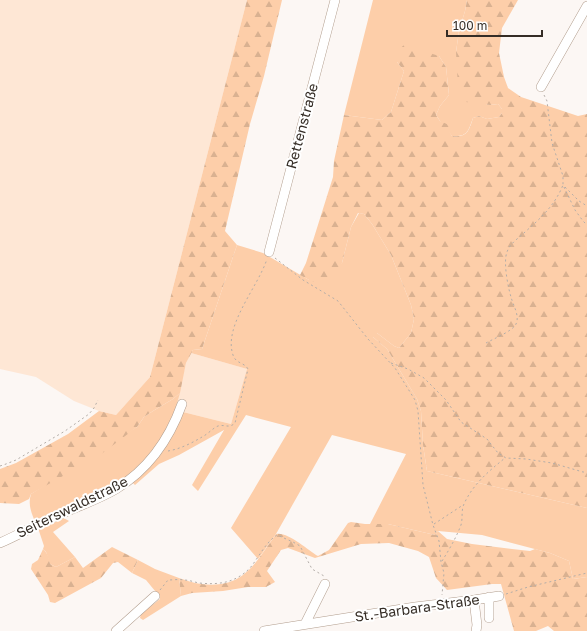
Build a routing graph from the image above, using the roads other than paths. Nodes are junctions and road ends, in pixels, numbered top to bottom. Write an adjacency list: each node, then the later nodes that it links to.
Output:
1 (335, 0): 4 (street, Rettenstraße)
2 (587, 6): 3 (street)
3 (541, 87)
4 (269, 252)
5 (182, 404): 6 (street, Seiterswaldstraße)
6 (0, 543)
7 (325, 584): 13 (street)
8 (155, 596): 14 (street)
9 (499, 596): 10 (street, St.-Barbara-Straße)
10 (489, 597): 11 (street, St.-Barbara-Straße); 12 (street)
11 (474, 600): 13 (street, St.-Barbara-Straße); 16 (street)
12 (489, 618)
13 (305, 624): 15 (street, St.-Barbara-Straße)
14 (116, 631)
15 (264, 631)
16 (476, 631)

